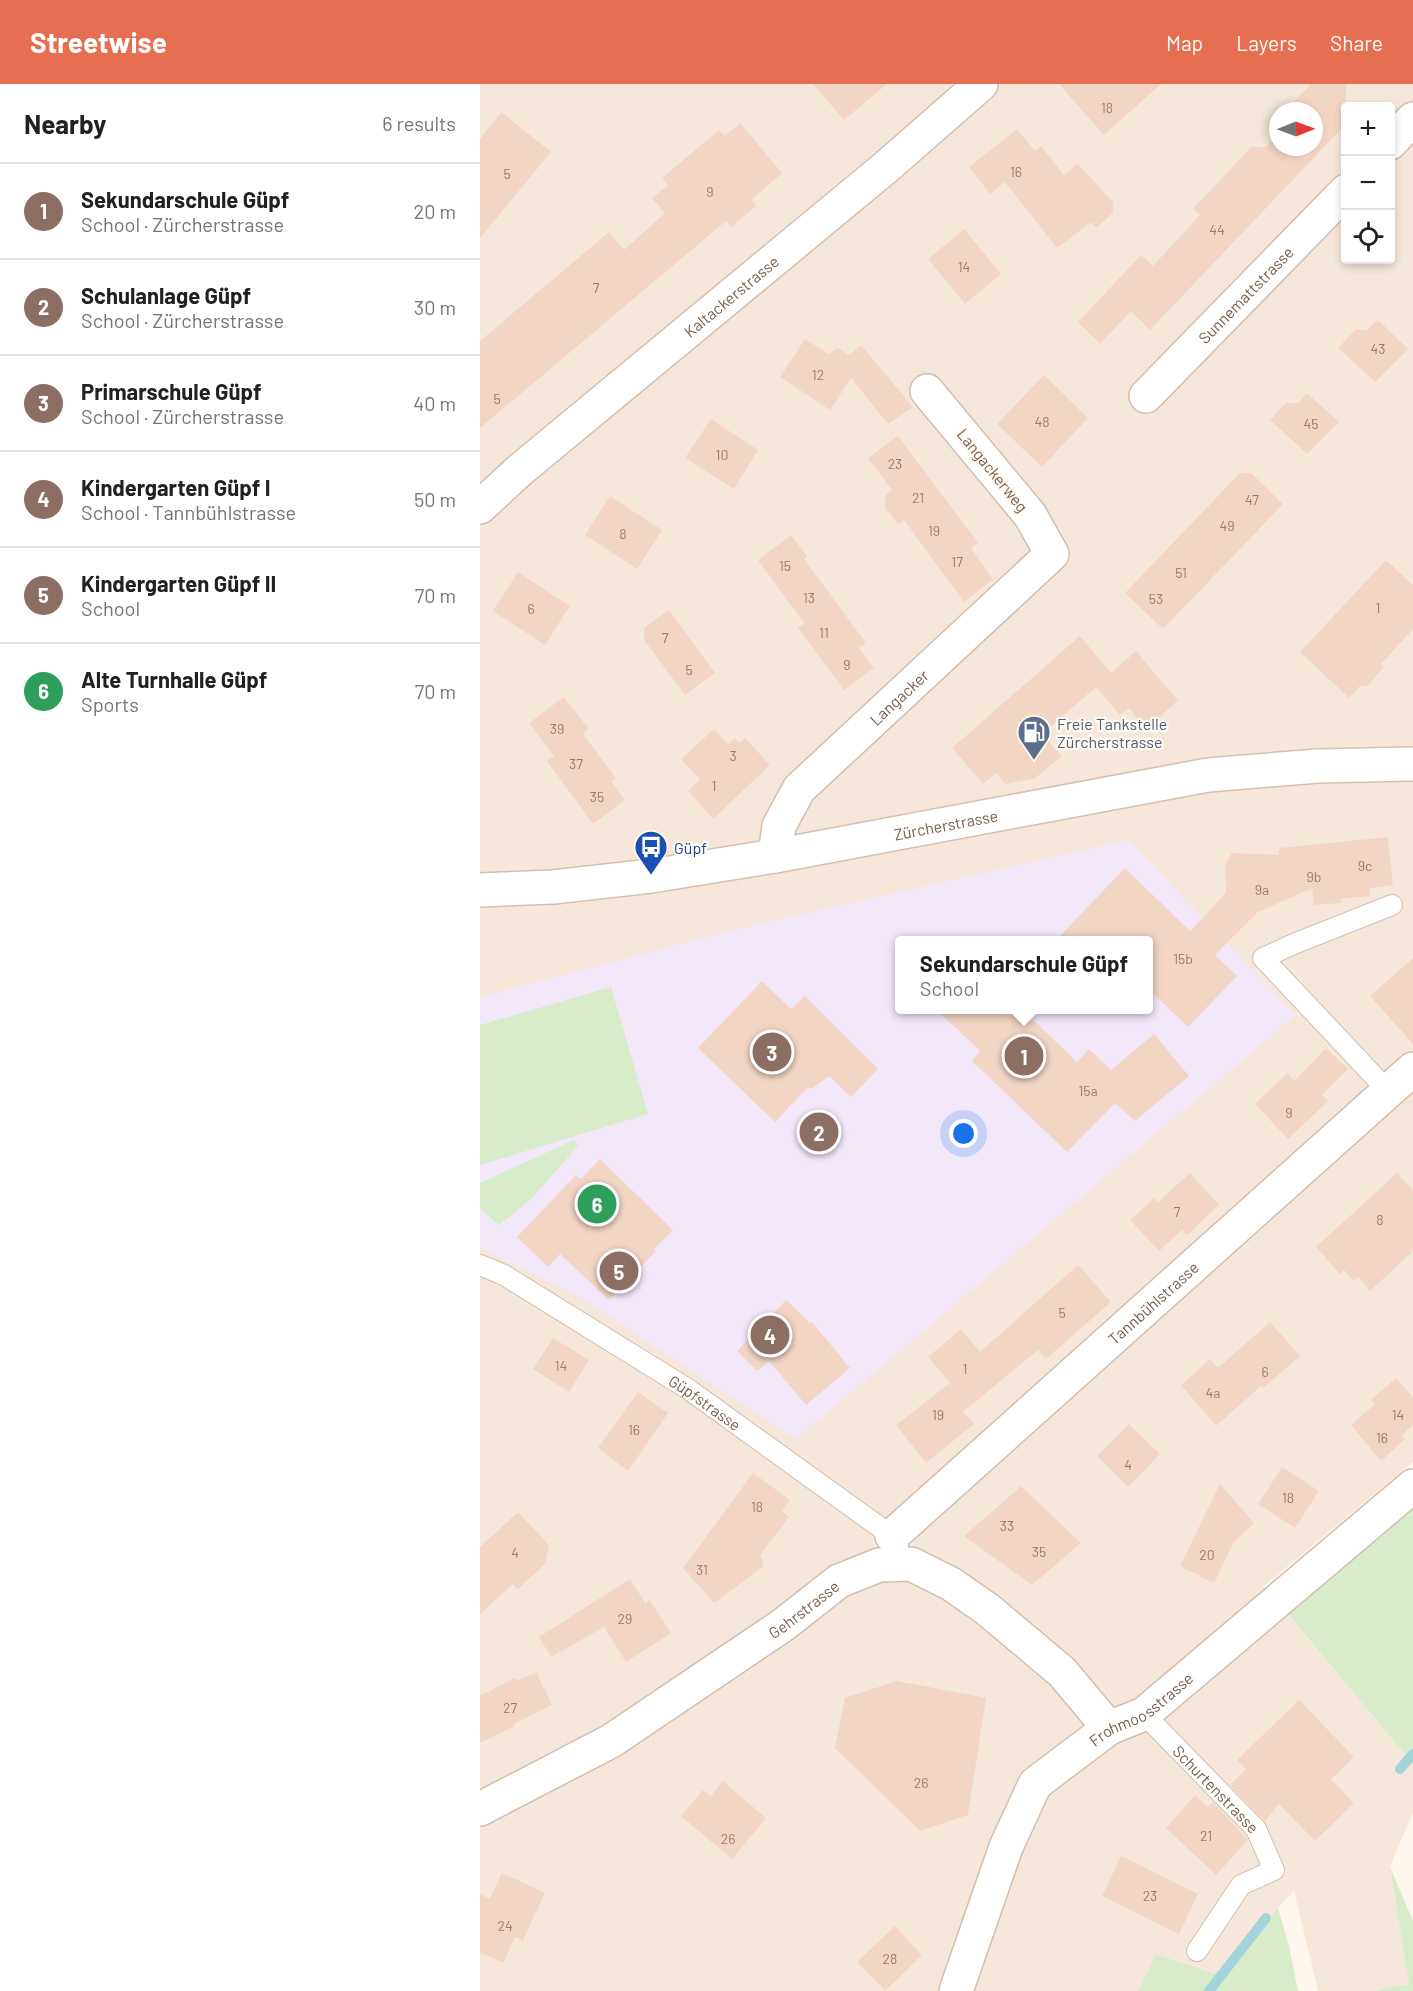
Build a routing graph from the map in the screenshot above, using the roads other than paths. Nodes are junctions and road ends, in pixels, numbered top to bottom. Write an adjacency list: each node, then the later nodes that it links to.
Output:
1 (981, 84): 7 (street, Kaltackerstrasse)
2 (1413, 119): 3 (street)
3 (1395, 138)
4 (1341, 196): 6 (street, Sunnemattstrasse)
5 (927, 391): 8 (street, Langackerweg)
6 (1146, 396)
7 (480, 507)
8 (1052, 554): 10 (street, Langacker)
9 (1413, 764): 10 (street, Zürcherstrasse)
10 (775, 856): 11 (street, Zürcherstrasse)
11 (480, 890)
12 (1392, 905): 14 (lane)
13 (1413, 1069): 14 (street, Tannbühlstrasse)
14 (1388, 1090): 17 (street, Tannbühlstrasse)
15 (480, 1265): 17 (lane, Güpfstrasse)
16 (1413, 1486): 19 (street, Frohmoosstrasse)
17 (892, 1536): 18 (lane, Güpfstrasse)
18 (911, 1564): 20 (street, Gehrstrasse); 21 (street, Gehrstrasse)
19 (1144, 1714): 20 (street, Frohmoosstrasse); 22 (lane, Schurtenstrasse)
20 (1109, 1728): 23 (street, Frohmoosstrasse)
21 (480, 1809)
22 (1197, 1951)
23 (956, 1991)

